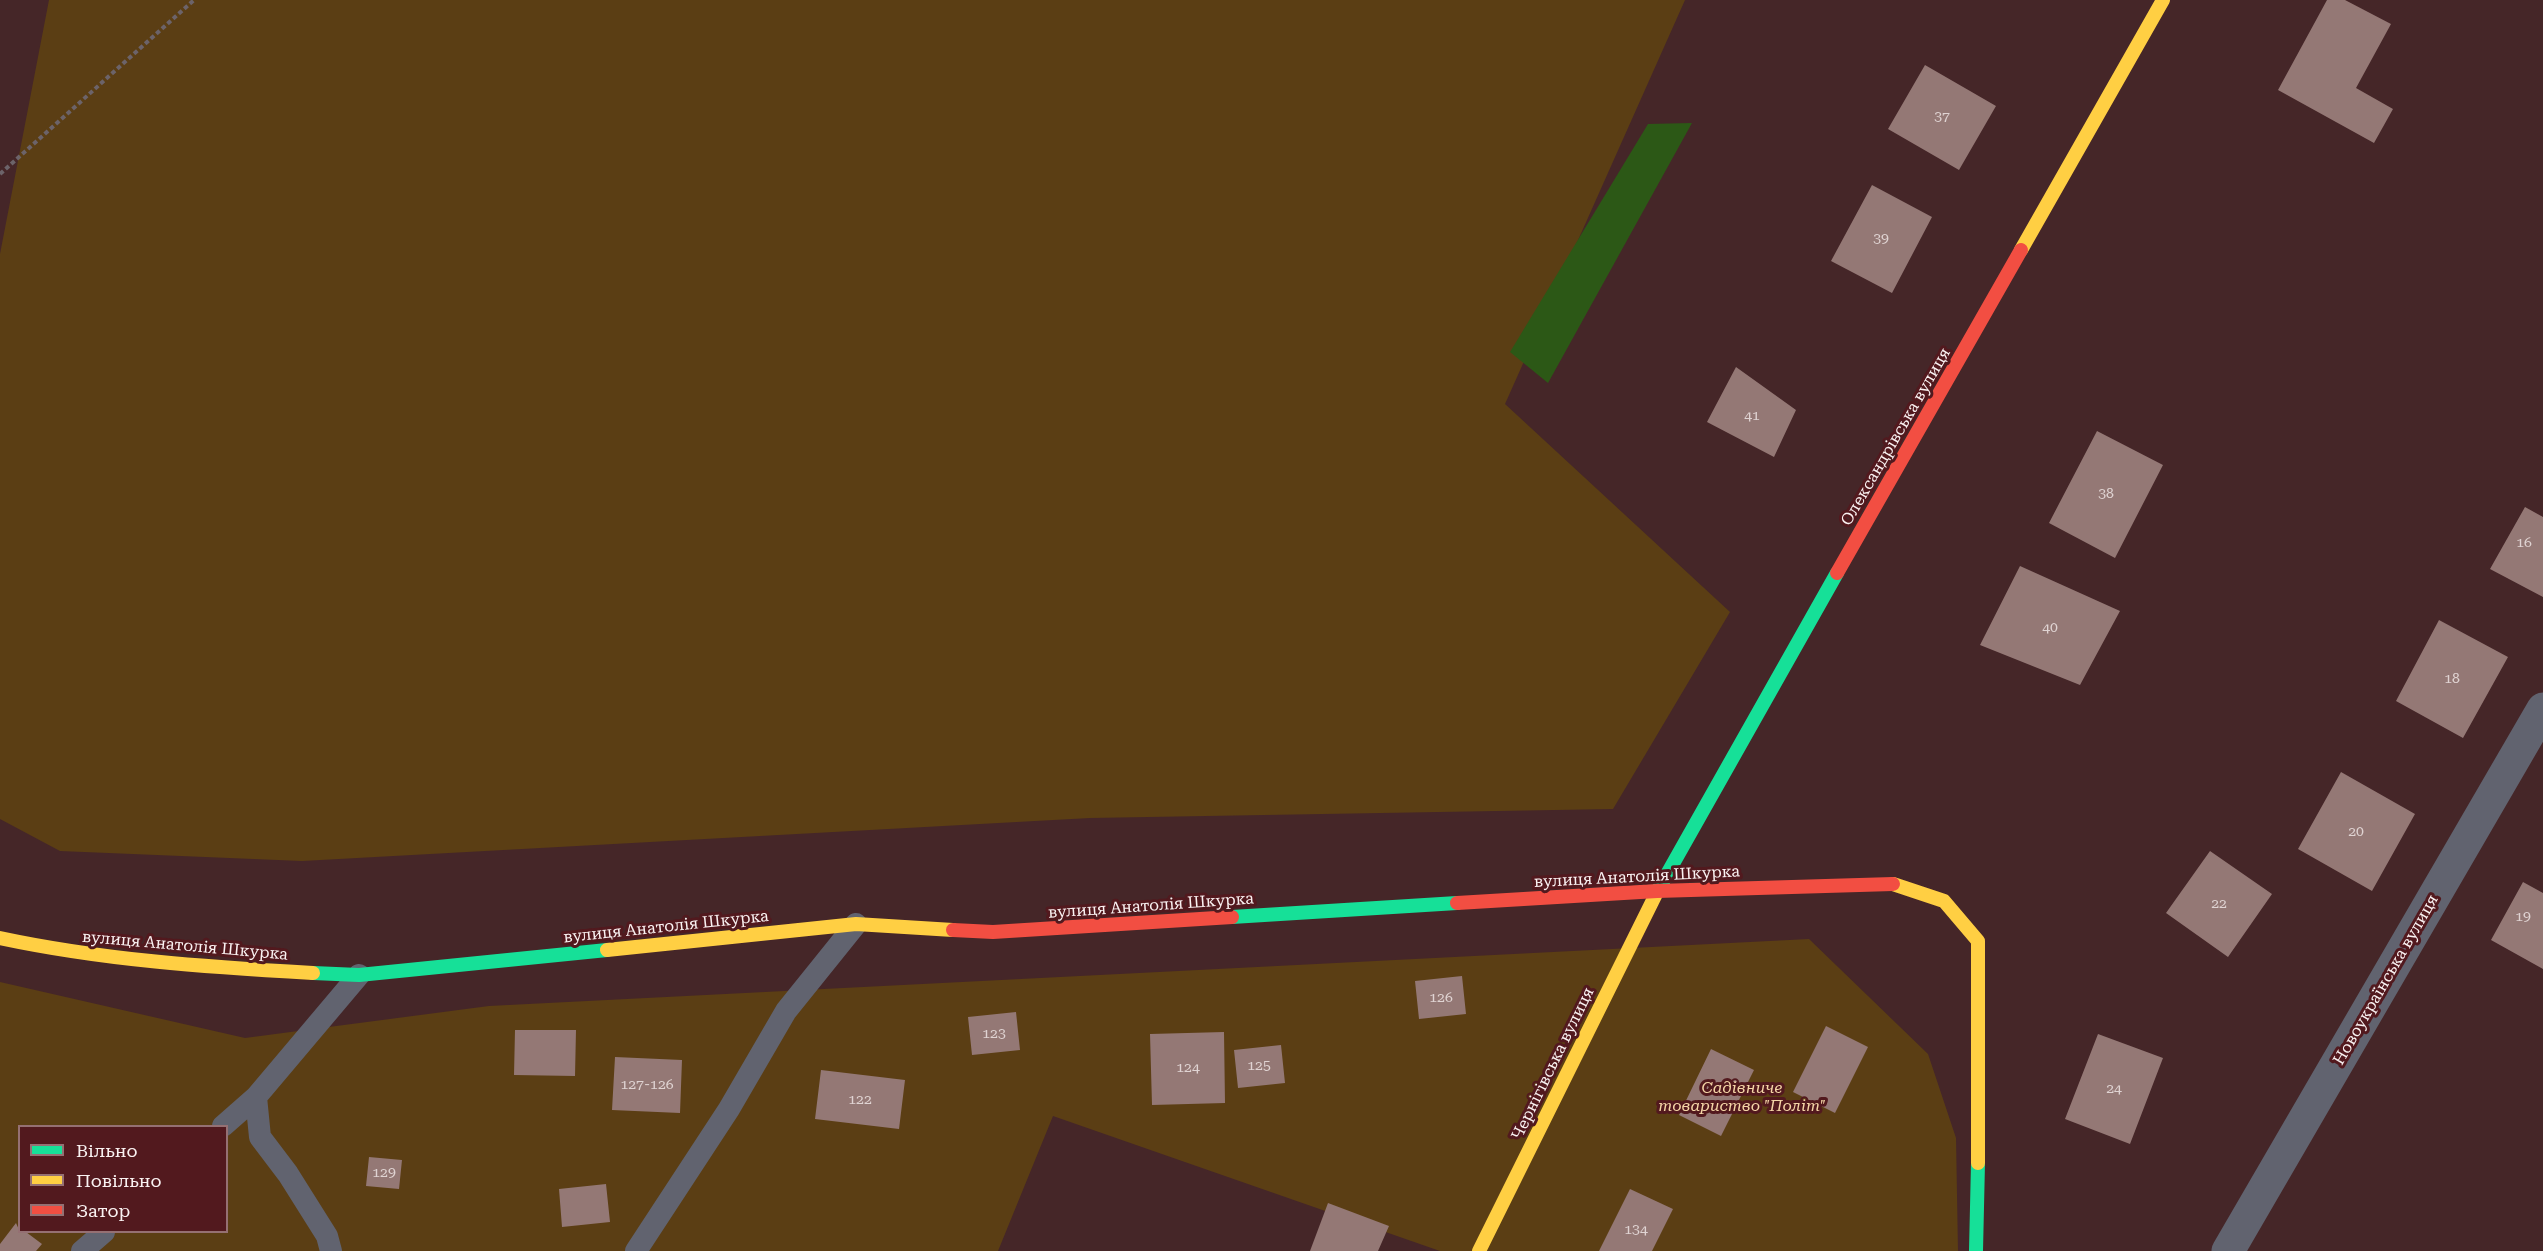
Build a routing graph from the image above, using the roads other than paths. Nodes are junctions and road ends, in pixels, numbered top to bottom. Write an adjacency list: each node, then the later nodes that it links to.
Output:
1 (2163, 0): 3 (street, Олександрівська вулиця)
2 (2543, 709): 15 (street, Новоукраїнська вулиця)
3 (1657, 891): 4 (street, вулиця Анатолія Шкурка); 13 (street, Чернігівська вулиця); 14 (street, вулиця Анатолія Шкурка)
4 (856, 924): 6 (street, вулиця Анатолія Шкурка); 12 (lane)
5 (0, 938): 6 (street, вулиця Анатолія Шкурка)
6 (359, 975): 7 (lane)
7 (256, 1097): 8 (lane); 11 (lane)
8 (224, 1125)
9 (103, 1233): 10 (lane)
10 (82, 1251)
11 (331, 1251)
12 (636, 1251)
13 (1479, 1251)
14 (1976, 1251)
15 (2228, 1251)

